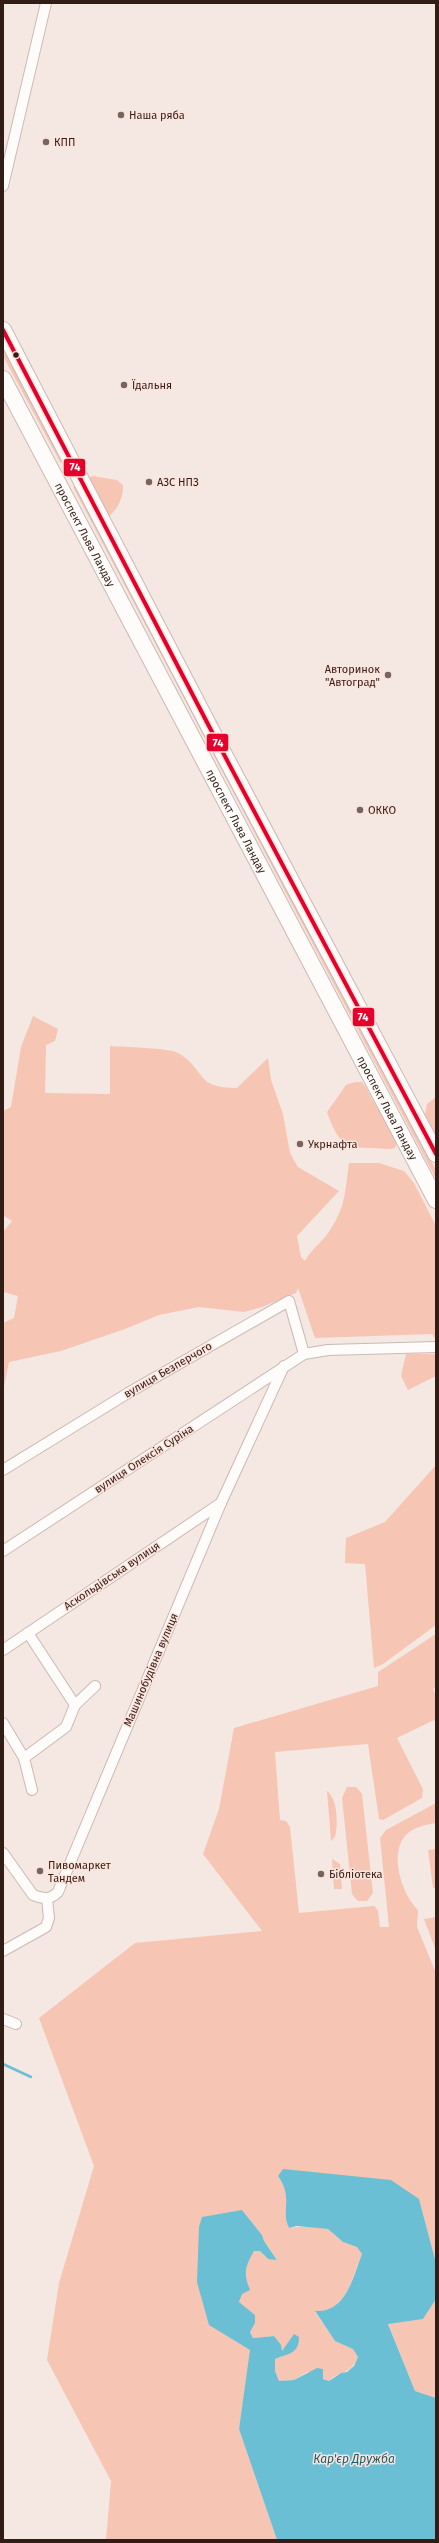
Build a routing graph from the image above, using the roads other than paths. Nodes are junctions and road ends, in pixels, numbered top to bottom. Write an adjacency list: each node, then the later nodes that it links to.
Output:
1 (46, 3): 2 (street)
2 (3, 186)
3 (3, 330): 5 (main road, проспект Льва Ландау)
4 (3, 379): 6 (main road, проспект Льва Ландау)
5 (74, 466): 6 (main road); 7 (main road, проспект Льва Ландау)
6 (54, 476): 8 (main road, проспект Льва Ландау)
7 (436, 1154)
8 (436, 1200)
9 (436, 1347): 10 (street)
10 (304, 1354): 11 (street, вулиця Олексія Суріна); 12 (street, вулиця Безперчого)
11 (284, 1366): 13 (street, Машинобудівна вулиця); 14 (street, вулиця Олексія Суріна)
12 (3, 1470)
13 (221, 1503): 15 (street, Аскольдівська вулиця); 23 (street, Машинобудівна вулиця)
14 (3, 1552)
15 (28, 1633): 16 (street, Аскольдівська вулиця); 18 (street)
16 (3, 1650)
17 (95, 1686): 18 (street)
18 (75, 1705): 20 (street)
19 (3, 1723): 20 (street)
20 (24, 1758): 21 (street)
21 (32, 1790)
22 (3, 1853): 23 (street)
23 (47, 1899): 24 (street)
24 (3, 1951)
25 (3, 2019): 26 (street)
26 (16, 2024)

